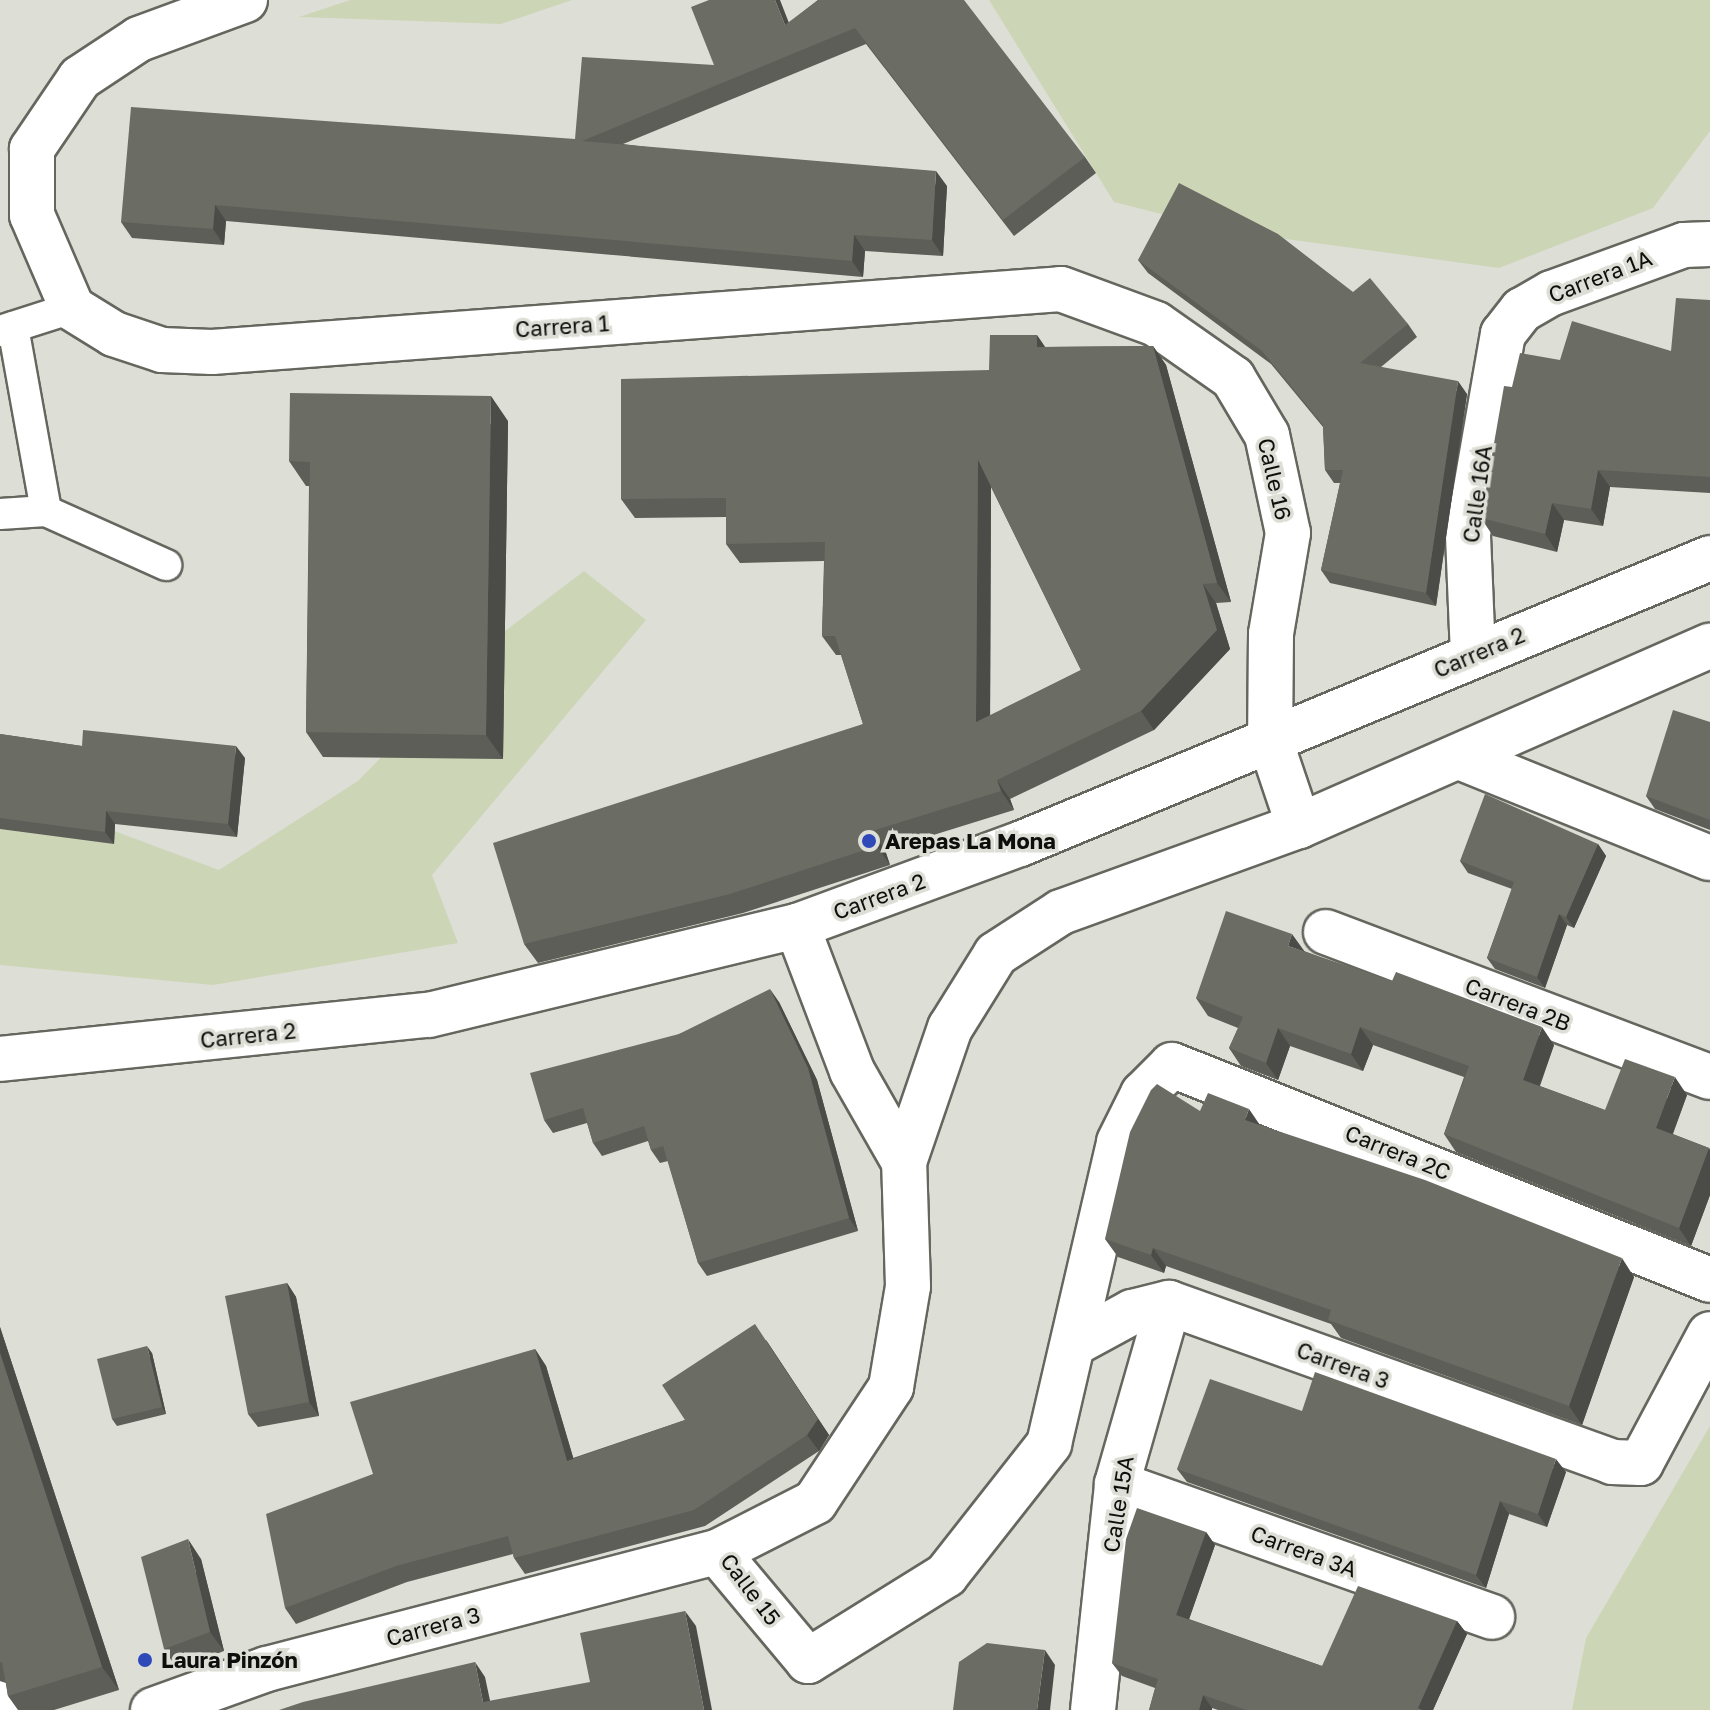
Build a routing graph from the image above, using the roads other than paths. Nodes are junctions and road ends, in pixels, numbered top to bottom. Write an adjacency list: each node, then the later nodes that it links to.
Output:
1 (245, 0): 4 (street)
2 (1710, 244): 6 (street, Carrera 1A)
3 (1061, 289): 4 (street, Carrera 1); 13 (street, Calle 16)
4 (72, 308): 5 (lane)
5 (6, 329): 7 (lane)
6 (1503, 334): 12 (street, Calle 16A)
7 (46, 511): 8 (lane); 10 (lane)
8 (0, 514)
9 (1710, 558): 12 (street, Carrera 2)
10 (166, 565)
11 (1710, 646): 14 (street)
12 (1473, 655): 13 (street, Carrera 2)
13 (1270, 740): 15 (street, Calle 16); 17 (street, Carrera 2)
14 (1462, 758): 15 (street); 16 (street)
15 (1299, 826): 22 (street)
16 (1710, 858)
17 (797, 926): 19 (street, Carrera 2); 22 (street, Calle 15)
18 (1326, 932): 20 (street, Carrera 2B)
19 (0, 1059)
20 (1710, 1077)
21 (1119, 1142): 23 (street, Carrera 2C); 26 (street, Calle 15)
22 (904, 1162): 28 (street, Calle 15)
23 (1710, 1280)
24 (1169, 1303): 25 (street, Carrera 3); 26 (street); 27 (street, Calle 15A)
25 (1710, 1334)
26 (1077, 1342): 28 (street, Calle 15)
27 (1117, 1484): 29 (street, Carrera 3A); 33 (street, Calle 15A)
28 (717, 1552): 32 (street, Carrera 3)
29 (1492, 1617)
30 (0, 1703): 31 (street)
31 (2, 1710)
32 (153, 1710)
33 (1093, 1710)

